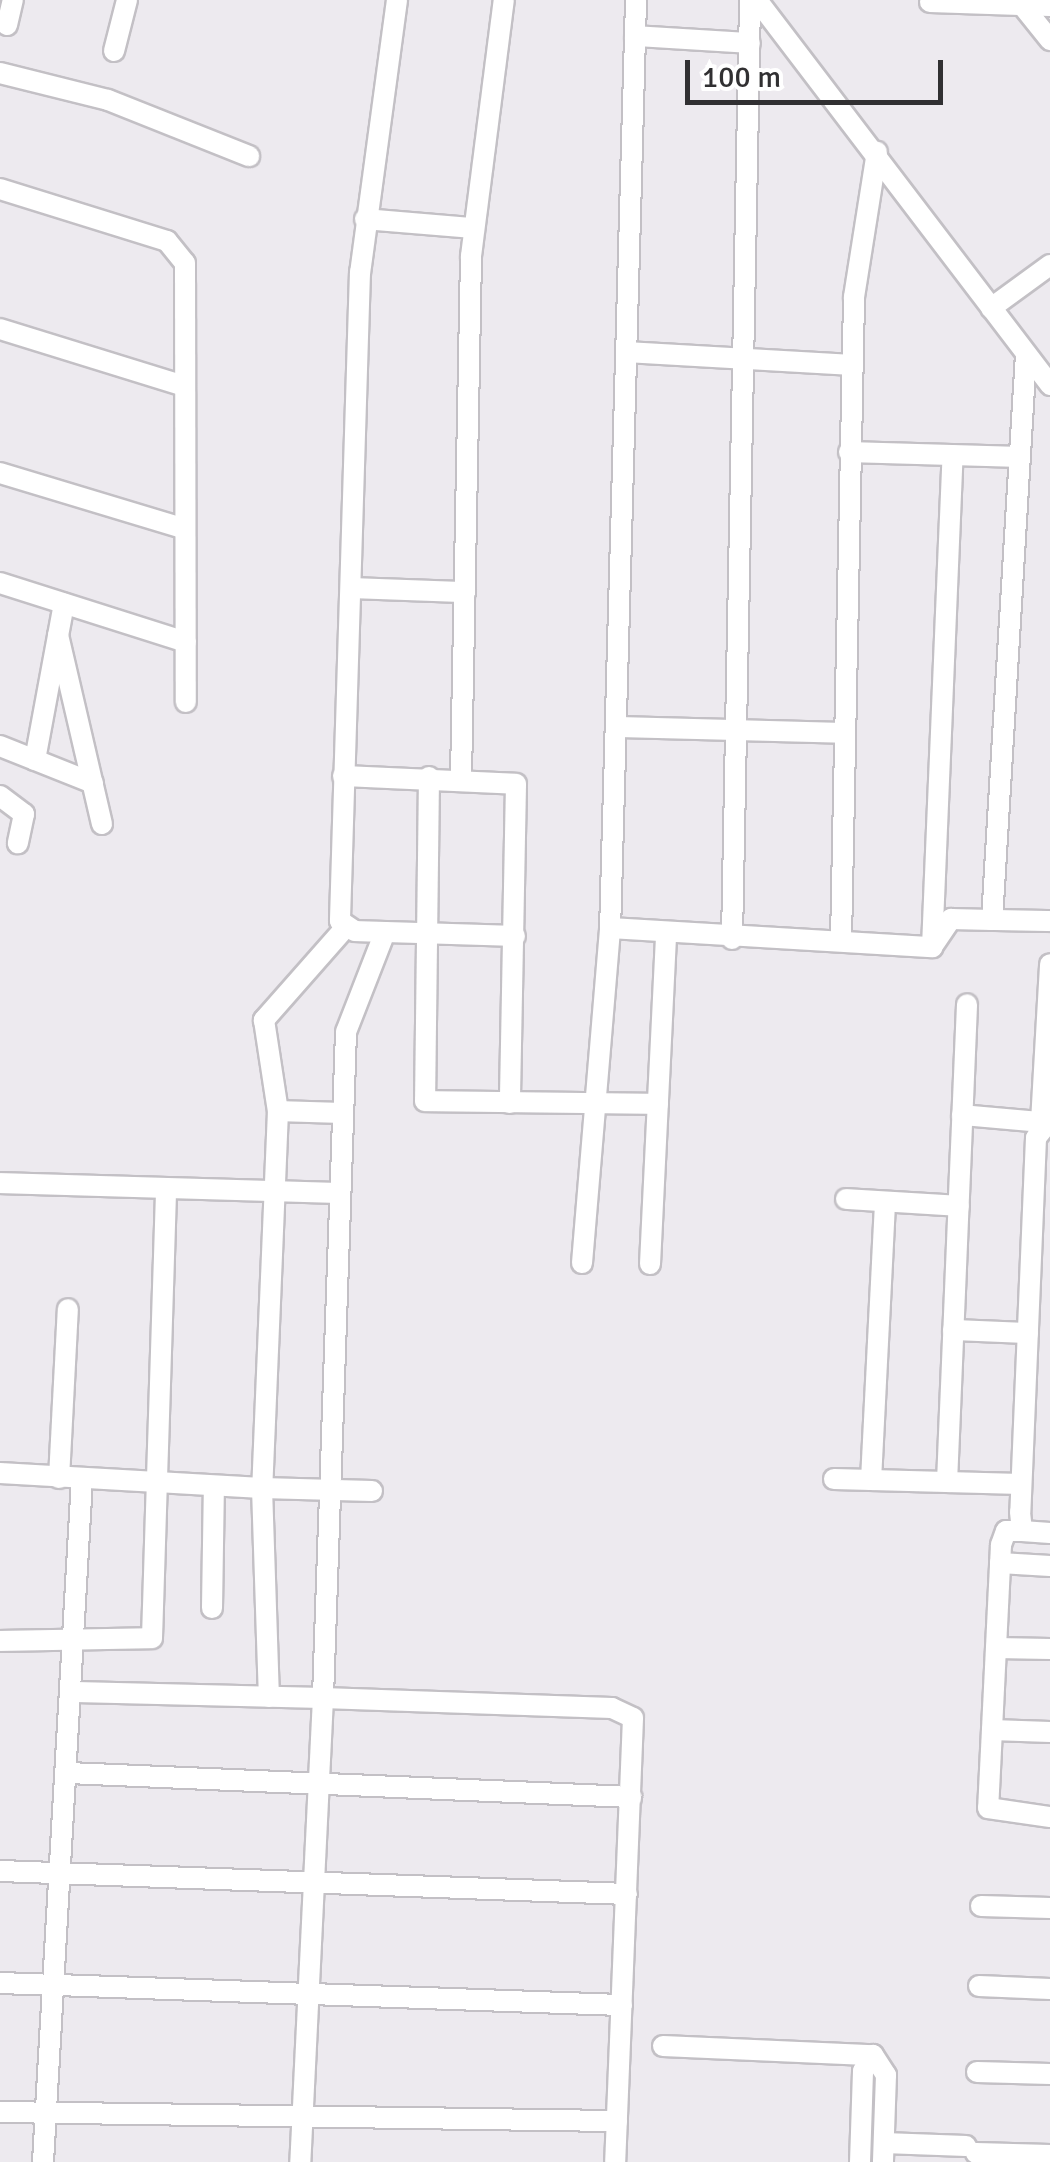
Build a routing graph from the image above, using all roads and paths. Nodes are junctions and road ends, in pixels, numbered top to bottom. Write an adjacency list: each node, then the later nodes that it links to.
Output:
1 (13, 0): 10 (street)
2 (127, 0): 14 (street)
3 (397, 0): 19 (street)
4 (504, 0): 20 (street)
5 (636, 0): 11 (street)
6 (754, 0): 13 (street); 16 (street)
7 (930, 2): 8 (street)
8 (1022, 5): 9 (street); 12 (street)
9 (1050, 6)
10 (7, 24)
11 (635, 36): 13 (street); 24 (street)
12 (1050, 40)
13 (750, 43): 26 (street)
14 (114, 51)
15 (0, 73): 17 (street)
16 (877, 152): 22 (street); 27 (street)
17 (249, 156)
18 (0, 189): 29 (street)
19 (364, 219): 20 (street); 36 (street)
20 (473, 228): 37 (street)
21 (1050, 265): 22 (street)
22 (992, 308): 25 (street)
23 (0, 329): 29 (street)
24 (627, 352): 26 (street); 42 (street)
25 (1026, 354): 28 (street); 32 (street)
26 (742, 360): 27 (street); 43 (street)
27 (852, 365): 30 (street)
28 (1050, 385)
29 (184, 386): 34 (street)
30 (849, 452): 31 (street); 44 (street)
31 (953, 455): 32 (street); 64 (street)
32 (1020, 457): 54 (street)
33 (0, 473): 34 (street)
34 (185, 529): 40 (street)
35 (0, 584): 38 (street)
36 (354, 588): 37 (street); 47 (street)
37 (465, 592): 49 (street)
38 (64, 604): 39 (street); 40 (street)
39 (58, 635): 46 (street); 50 (street)
40 (186, 642): 41 (street)
41 (186, 702)
42 (618, 727): 43 (street); 57 (street)
43 (739, 731): 44 (street); 62 (street)
44 (842, 733): 63 (street)
45 (0, 746): 46 (street)
46 (35, 760): 50 (street)
47 (343, 776): 48 (street); 56 (street)
48 (429, 777): 49 (street); 59 (street)
49 (460, 778): 61 (street)
50 (93, 783): 52 (street)
51 (0, 796): 53 (street)
52 (102, 824)
53 (18, 843)
54 (992, 920): 55 (street); 64 (street)
55 (1050, 922)
56 (345, 928): 58 (street); 70 (street)
57 (610, 928): 60 (street); 67 (street)
58 (386, 932): 59 (street); 71 (street)
59 (427, 932): 61 (street); 68 (street)
60 (666, 935): 62 (street); 69 (street)
61 (514, 936): 68 (street)
62 (732, 938): 63 (street)
63 (841, 941): 64 (street)
64 (932, 946)
65 (1050, 964): 73 (street)
66 (967, 1004): 72 (street)
67 (595, 1102): 68 (street); 69 (street); 81 (street)
68 (510, 1103)
69 (658, 1104): 82 (street)
70 (278, 1110): 71 (street); 76 (street)
71 (341, 1114): 77 (street)
72 (962, 1115): 73 (street); 80 (street)
73 (1046, 1121): 85 (street)
74 (0, 1183): 75 (street)
75 (166, 1190): 76 (street); 93 (street)
76 (274, 1192): 77 (street); 95 (street)
77 (337, 1194): 96 (street)
78 (846, 1199): 79 (street)
79 (885, 1202): 80 (street); 90 (street)
80 (958, 1206): 84 (street)
81 (582, 1263)
82 (650, 1264)
83 (68, 1309): 87 (street)
84 (954, 1330): 85 (street); 91 (street)
85 (1028, 1334): 92 (street)
86 (0, 1473): 87 (street)
87 (60, 1478): 89 (street)
88 (834, 1479): 90 (street)
89 (82, 1480): 93 (street); 104 (street)
90 (871, 1480): 91 (street)
91 (947, 1482): 92 (street)
92 (1021, 1484): 98 (street)
93 (157, 1486): 94 (street); 104 (street)
94 (214, 1487): 95 (street); 102 (street)
95 (262, 1488): 96 (street); 108 (street)
96 (326, 1490): 97 (street); 109 (street)
97 (372, 1491)
98 (1022, 1531): 99 (street); 100 (street)
99 (1050, 1533)
100 (1000, 1563): 101 (street); 105 (street)
101 (1050, 1566)
102 (212, 1608)
103 (0, 1641): 104 (street)
104 (79, 1642): 107 (street)
105 (996, 1648): 106 (street); 110 (street)
106 (1050, 1649)
107 (75, 1692): 108 (street); 112 (street)
108 (269, 1696): 109 (street)
109 (323, 1698): 113 (street); 114 (street)
110 (992, 1730): 111 (street); 115 (street)
111 (1050, 1732)
112 (68, 1773): 113 (street); 117 (street)
113 (318, 1787): 114 (street); 118 (street)
114 (631, 1797): 119 (street)
115 (1050, 1816)
116 (0, 1871): 117 (street)
117 (61, 1872): 118 (street); 123 (street)
118 (313, 1882): 119 (street); 126 (street)
119 (627, 1894): 127 (street)
120 (981, 1906): 121 (street)
121 (1050, 1908)
122 (0, 1984): 123 (street)
123 (52, 1984): 126 (street); 133 (street)
124 (980, 1986): 125 (street)
125 (1050, 1989)
126 (308, 1994): 127 (street); 134 (street)
127 (622, 2004): 135 (street)
128 (663, 2046): 129 (street)
129 (873, 2055): 136 (street); 141 (street)
130 (977, 2072): 131 (street)
131 (1050, 2074)
132 (0, 2112): 133 (street)
133 (45, 2113): 134 (street); 138 (street)
134 (303, 2120): 135 (street); 139 (street)
135 (616, 2122): 140 (street)
136 (884, 2152): 137 (street)
137 (1050, 2155)
138 (43, 2162)
139 (300, 2162)
140 (614, 2162)
141 (860, 2162)

